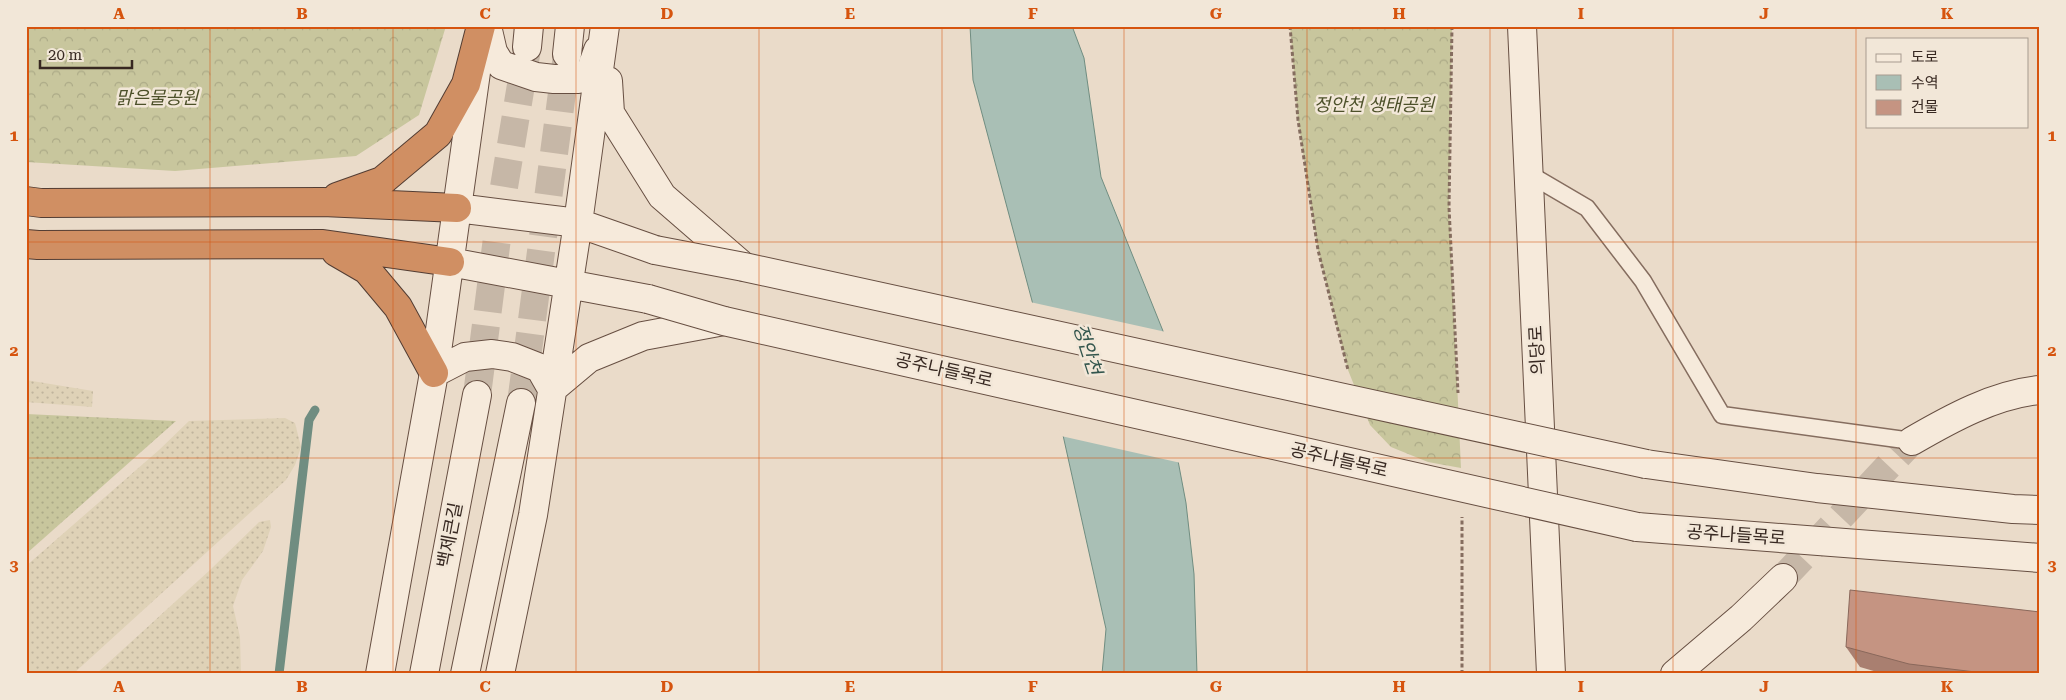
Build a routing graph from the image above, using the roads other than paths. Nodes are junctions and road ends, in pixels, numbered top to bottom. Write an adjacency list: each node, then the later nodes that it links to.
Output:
1 (482, 26): 9 (highway); 10 (main road)
2 (487, 26): 5 (main road)
3 (570, 26): 6 (main road)
4 (1522, 26): 7 (main road, 의당로)
5 (605, 28): 11 (main road); 15 (main road)
6 (567, 54)
7 (1529, 174): 23 (lane); 31 (main road, 의당로)
8 (26, 201): 9 (highway)
9 (323, 202): 10 (highway)
10 (457, 208): 11 (main road); 14 (main road)
11 (578, 224): 15 (main road, bridge); 16 (main road)
12 (26, 244): 13 (highway)
13 (324, 244): 14 (highway); 18 (highway)
14 (450, 262): 16 (main road, 공주나들목로); 18 (main road)
15 (744, 267): 24 (main road, bridge)
16 (569, 284): 17 (main road, 공주나들목로, bridge); 19 (main road)
17 (724, 321): 19 (main road); 25 (main road, 공주나들목로, bridge)
18 (434, 373): 19 (main road); 27 (main road)
19 (552, 389): 30 (main road)
20 (2040, 390): 23 (main road)
21 (477, 396): 28 (main road, 백제큰길)
22 (521, 403): 29 (main road)
23 (1912, 441)
24 (2040, 510)
25 (2040, 558)
26 (1783, 578): 32 (main road)
27 (380, 674)
28 (424, 674)
29 (465, 674)
30 (500, 674)
31 (1551, 674)
32 (1675, 674)

